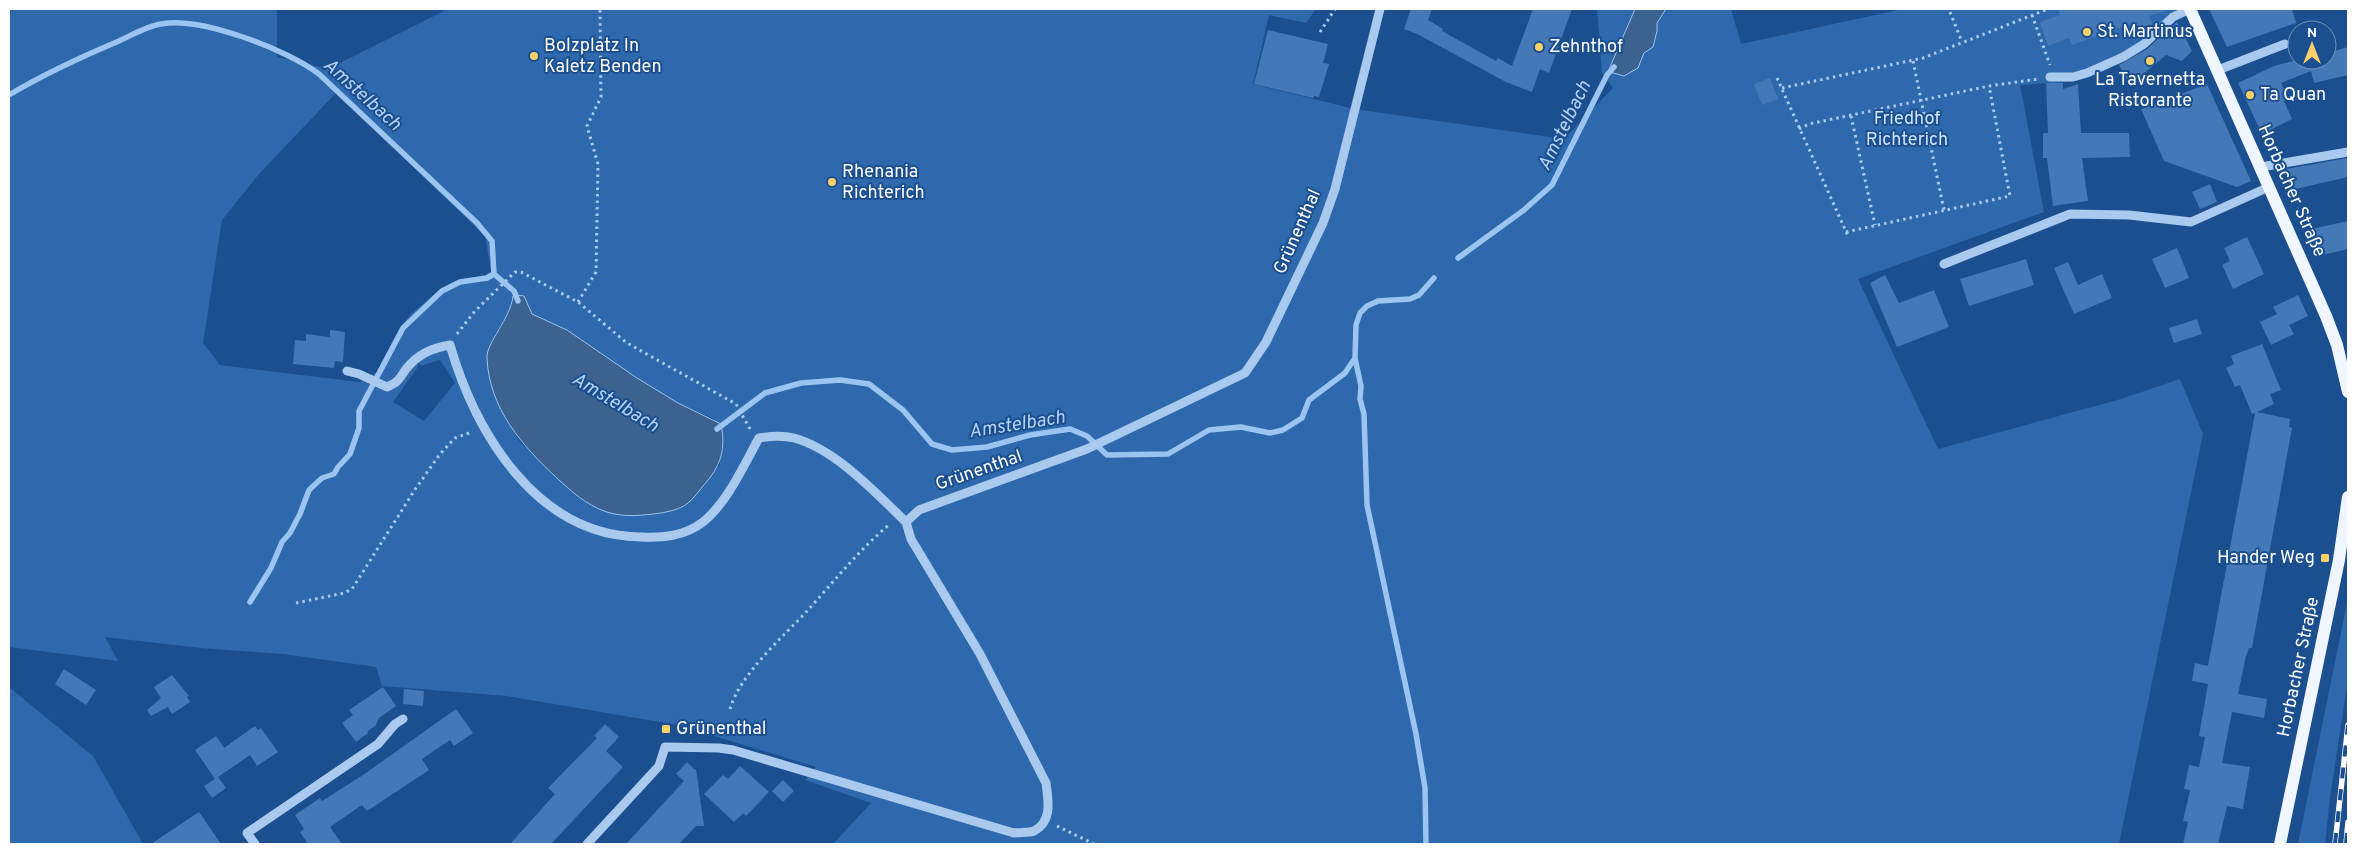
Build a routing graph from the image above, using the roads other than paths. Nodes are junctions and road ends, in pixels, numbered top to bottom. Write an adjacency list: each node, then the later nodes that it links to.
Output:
1 (1380, 9): 13 (street, Grünenthal)
2 (2190, 9): 4 (main road, Horbacher Straße); 5 (street)
3 (2285, 44): 4 (street)
4 (2218, 70): 7 (main road, Horbacher Straße)
5 (2050, 77)
6 (2348, 152): 7 (street)
7 (2261, 167): 8 (main road, Horbacher Straße)
8 (2269, 188): 9 (street); 11 (main road, Horbacher Straße)
9 (1944, 264)
10 (347, 371): 13 (street)
11 (2348, 392)
12 (2348, 497): 17 (main road, Horbacher Straße)
13 (906, 522): 16 (street)
14 (403, 719): 15 (street)
15 (255, 844)
16 (587, 844)
17 (2280, 844)

